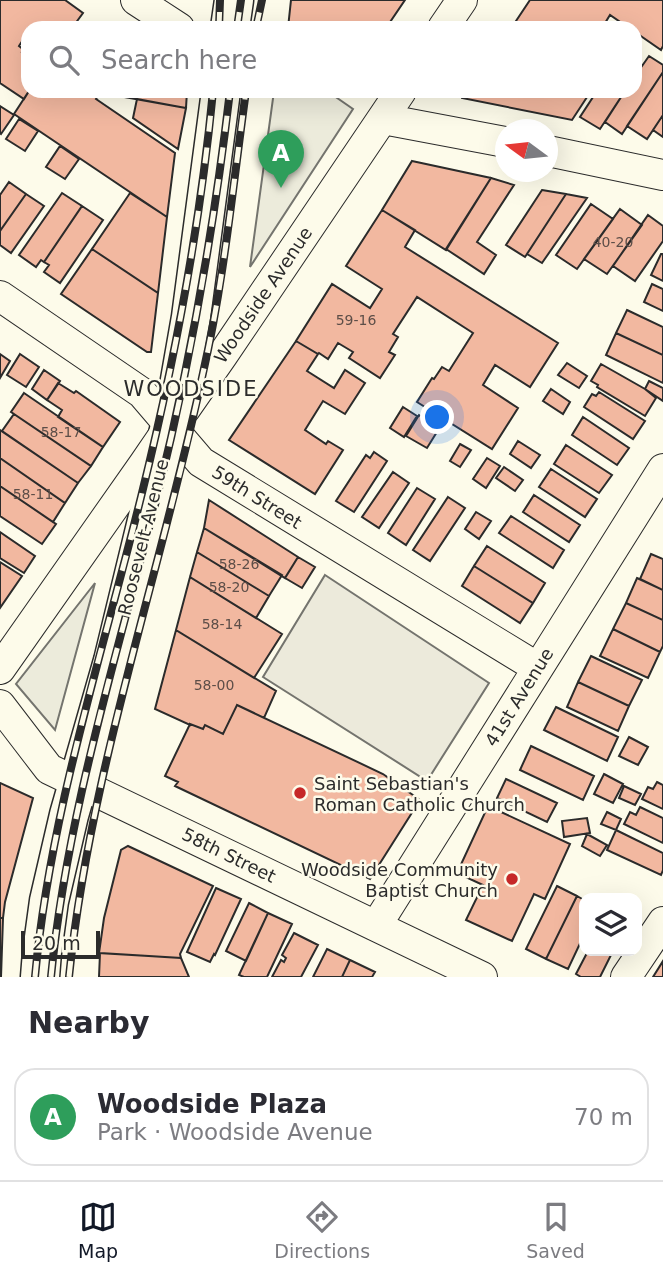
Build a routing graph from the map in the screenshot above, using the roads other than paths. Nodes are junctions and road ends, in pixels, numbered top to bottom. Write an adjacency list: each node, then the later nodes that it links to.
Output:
1 (136, 0): 4 (street)
2 (234, 0): 5 (main road)
3 (462, 0): 6 (street)
4 (168, 21)
5 (231, 21)
6 (448, 21)
7 (220, 98): 14 (main road, Roosevelt Avenue)
8 (396, 98): 9 (street, Woodside Avenue)
9 (383, 118): 10 (street); 14 (street, Woodside Avenue)
10 (495, 140)
11 (558, 153): 12 (street)
12 (663, 175)
13 (0, 296): 14 (street, 59th Street)
14 (170, 426): 16 (street, 59th Street); 17 (street, Woodside Avenue); 19 (main road, Roosevelt Avenue)
15 (663, 469): 16 (street, 41st Avenue)
16 (538, 668): 21 (street, 41st Avenue)
17 (0, 669)
18 (0, 705): 19 (street, 58th Street)
19 (78, 783): 21 (street, 58th Street); 22 (main road, Roosevelt Avenue)
20 (663, 922): 24 (street)
21 (376, 926): 23 (street, 58th Street)
22 (40, 977)
23 (482, 977)
24 (626, 977)

